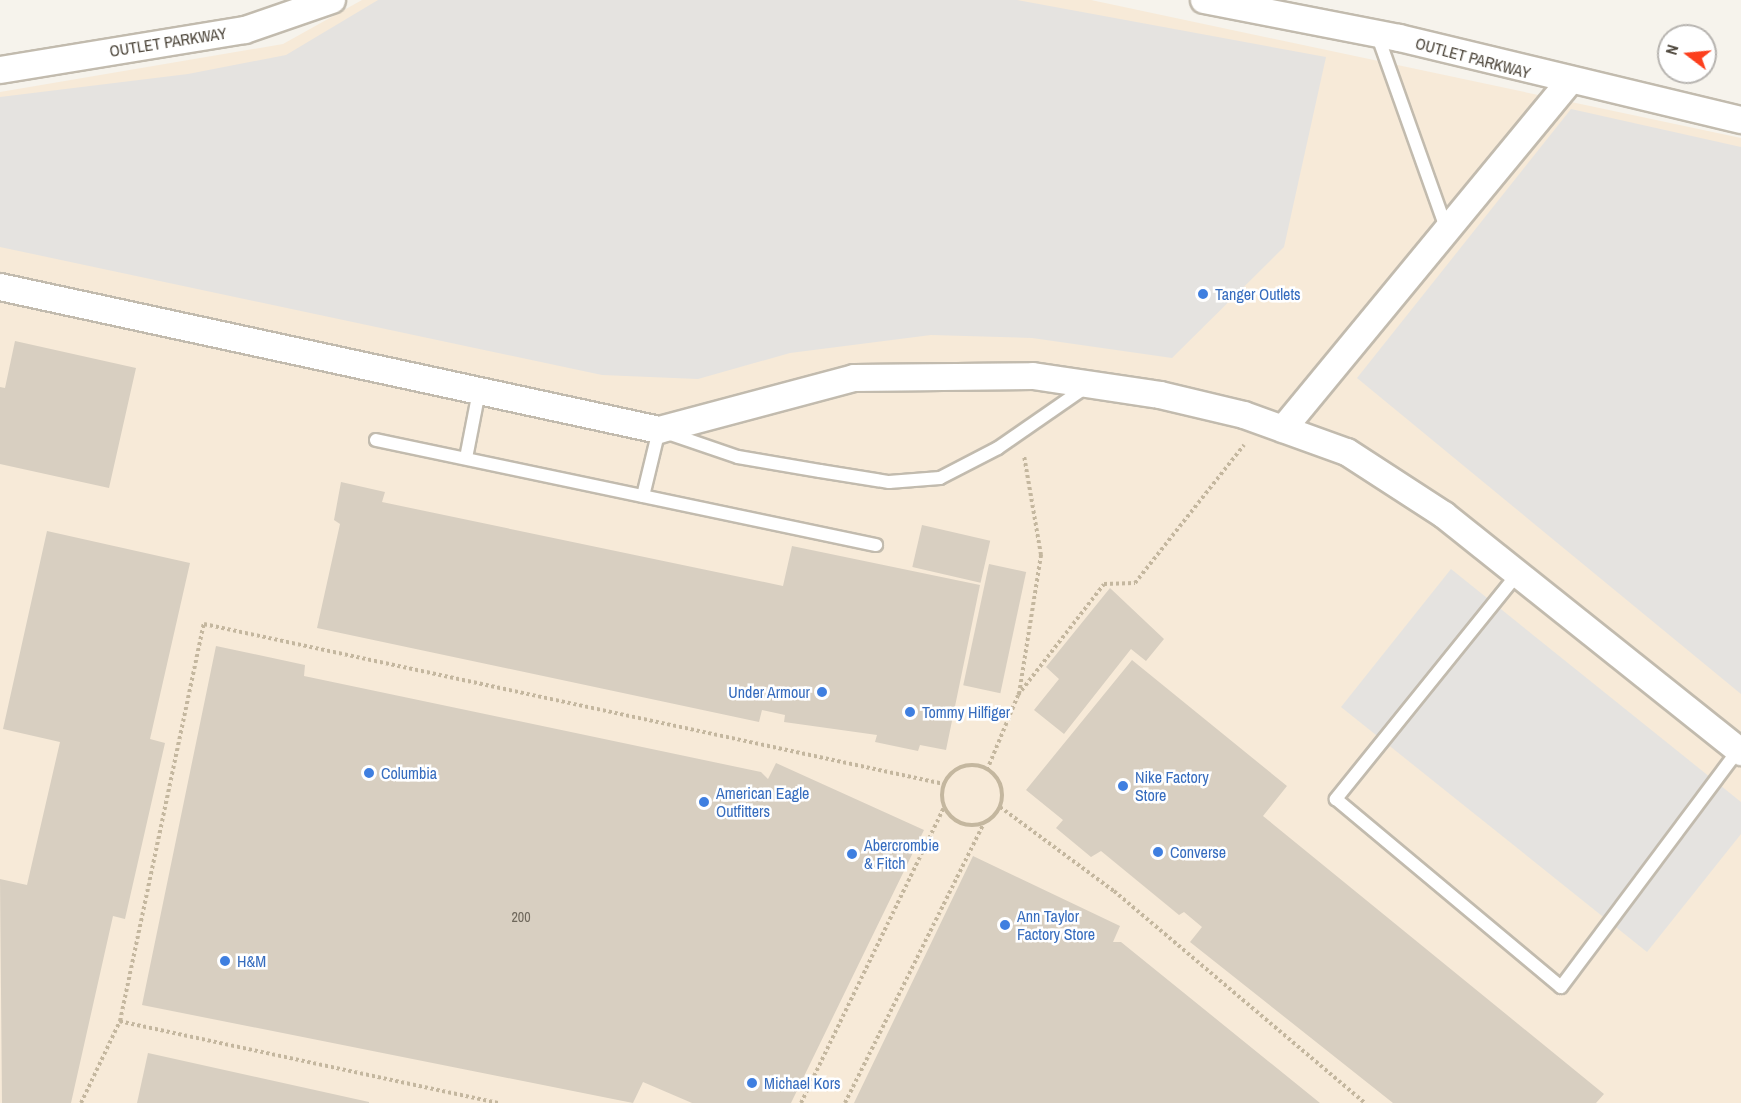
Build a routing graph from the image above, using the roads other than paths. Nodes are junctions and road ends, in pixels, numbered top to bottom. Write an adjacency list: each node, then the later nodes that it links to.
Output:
1 (332, 0): 4 (street, OUTLET PARKWAY)
2 (1204, 0): 3 (street, OUTLET PARKWAY)
3 (1377, 34): 5 (street, OUTLET PARKWAY); 7 (lane)
4 (0, 70)
5 (1568, 83): 6 (street, OUTLET PARKWAY); 7 (street)
6 (1741, 120)
7 (1446, 228): 11 (street)
8 (0, 287): 10 (street)
9 (1089, 385): 11 (street); 12 (street); 12 (lane)
10 (479, 391): 12 (street); 14 (lane)
11 (1273, 425): 17 (street)
12 (659, 430): 15 (lane)
13 (375, 440): 14 (lane)
14 (466, 458): 15 (lane)
15 (643, 496): 16 (lane)
16 (876, 545)
17 (1519, 572): 18 (street); 18 (lane)
18 (1740, 751)

